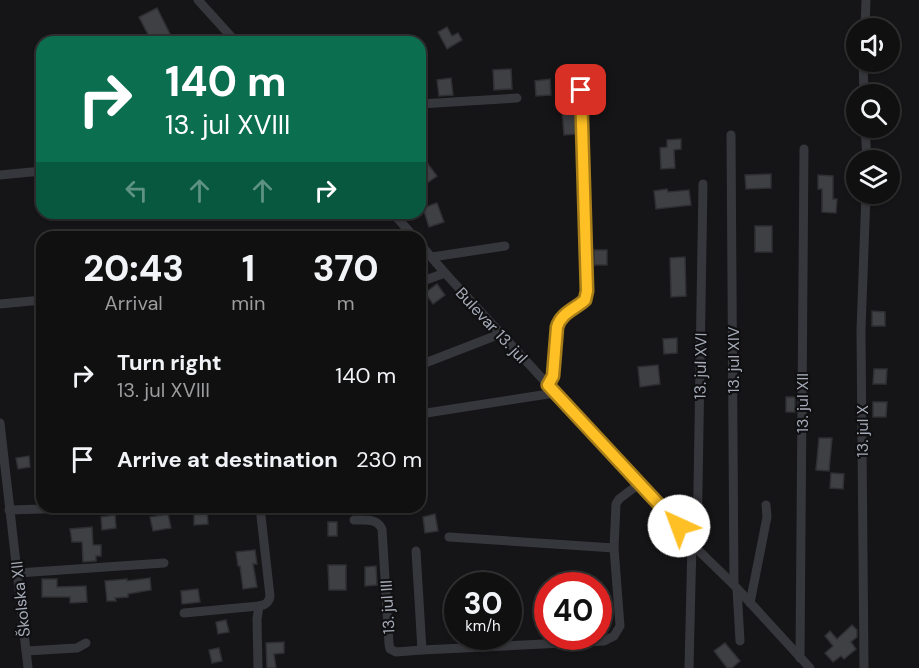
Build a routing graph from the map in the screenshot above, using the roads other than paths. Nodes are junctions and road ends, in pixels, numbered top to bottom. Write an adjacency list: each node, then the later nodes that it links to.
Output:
1 (198, 0): 4 (street)
2 (866, 0): 3 (street)
3 (865, 18)
4 (231, 36)
5 (581, 90): 25 (street)
6 (517, 98): 7 (street)
7 (426, 104)
8 (731, 135): 41 (street, 13. jul XIV)
9 (804, 149): 49 (street, 13. jul XII)
10 (36, 172): 11 (street)
11 (0, 175)
12 (703, 184): 36 (street, 13. jul XVI)
13 (866, 204): 54 (street, 13. jul X)
14 (398, 219): 15 (street)
15 (409, 231)
16 (505, 246): 18 (street)
17 (426, 250): 18 (street, Bulevar 13. jul)
18 (432, 257): 19 (street, Bulevar 13. jul)
19 (445, 273): 20 (street); 23 (street, Bulevar 13. jul)
20 (426, 280)
21 (36, 301): 22 (street)
22 (0, 304)
23 (500, 334): 24 (street); 25 (street, Bulevar 13. jul)
24 (426, 363)
25 (548, 385): 26 (street, Bulevar 13. jul)
26 (555, 393): 27 (street); 29 (street, Bulevar 13. jul)
27 (426, 413)
28 (0, 423): 32 (street, Školska XII)
29 (639, 484): 36 (street, Bulevar 13. jul); 37 (street, 13. jul III)
30 (766, 505): 42 (street)
31 (36, 509): 32 (street)
32 (9, 510): 40 (street, Školska XII)
33 (261, 513): 43 (street)
34 (354, 520): 47 (street, 13. jul III)
35 (449, 537): 37 (street)
36 (695, 545): 41 (street, Bulevar 13. jul); 52 (street, 13. jul XVI)
37 (614, 548): 47 (street, 13. jul III)
38 (416, 551): 47 (street)
39 (164, 562): 40 (street)
40 (18, 573): 48 (street, Školska XII)
41 (736, 587): 42 (street, Bulevar 13. jul); 45 (street, 13. jul XIV)
42 (750, 603): 49 (street, Bulevar 13. jul)
43 (259, 606): 44 (street); 51 (street)
44 (184, 613)
45 (740, 640)
46 (86, 643): 48 (street)
47 (422, 650)
48 (26, 651): 50 (street, Školska XII)
49 (800, 658): 53 (street, Bulevar 13. jul)
50 (28, 668)
51 (258, 668)
52 (689, 668)
53 (810, 668)
54 (864, 668)

